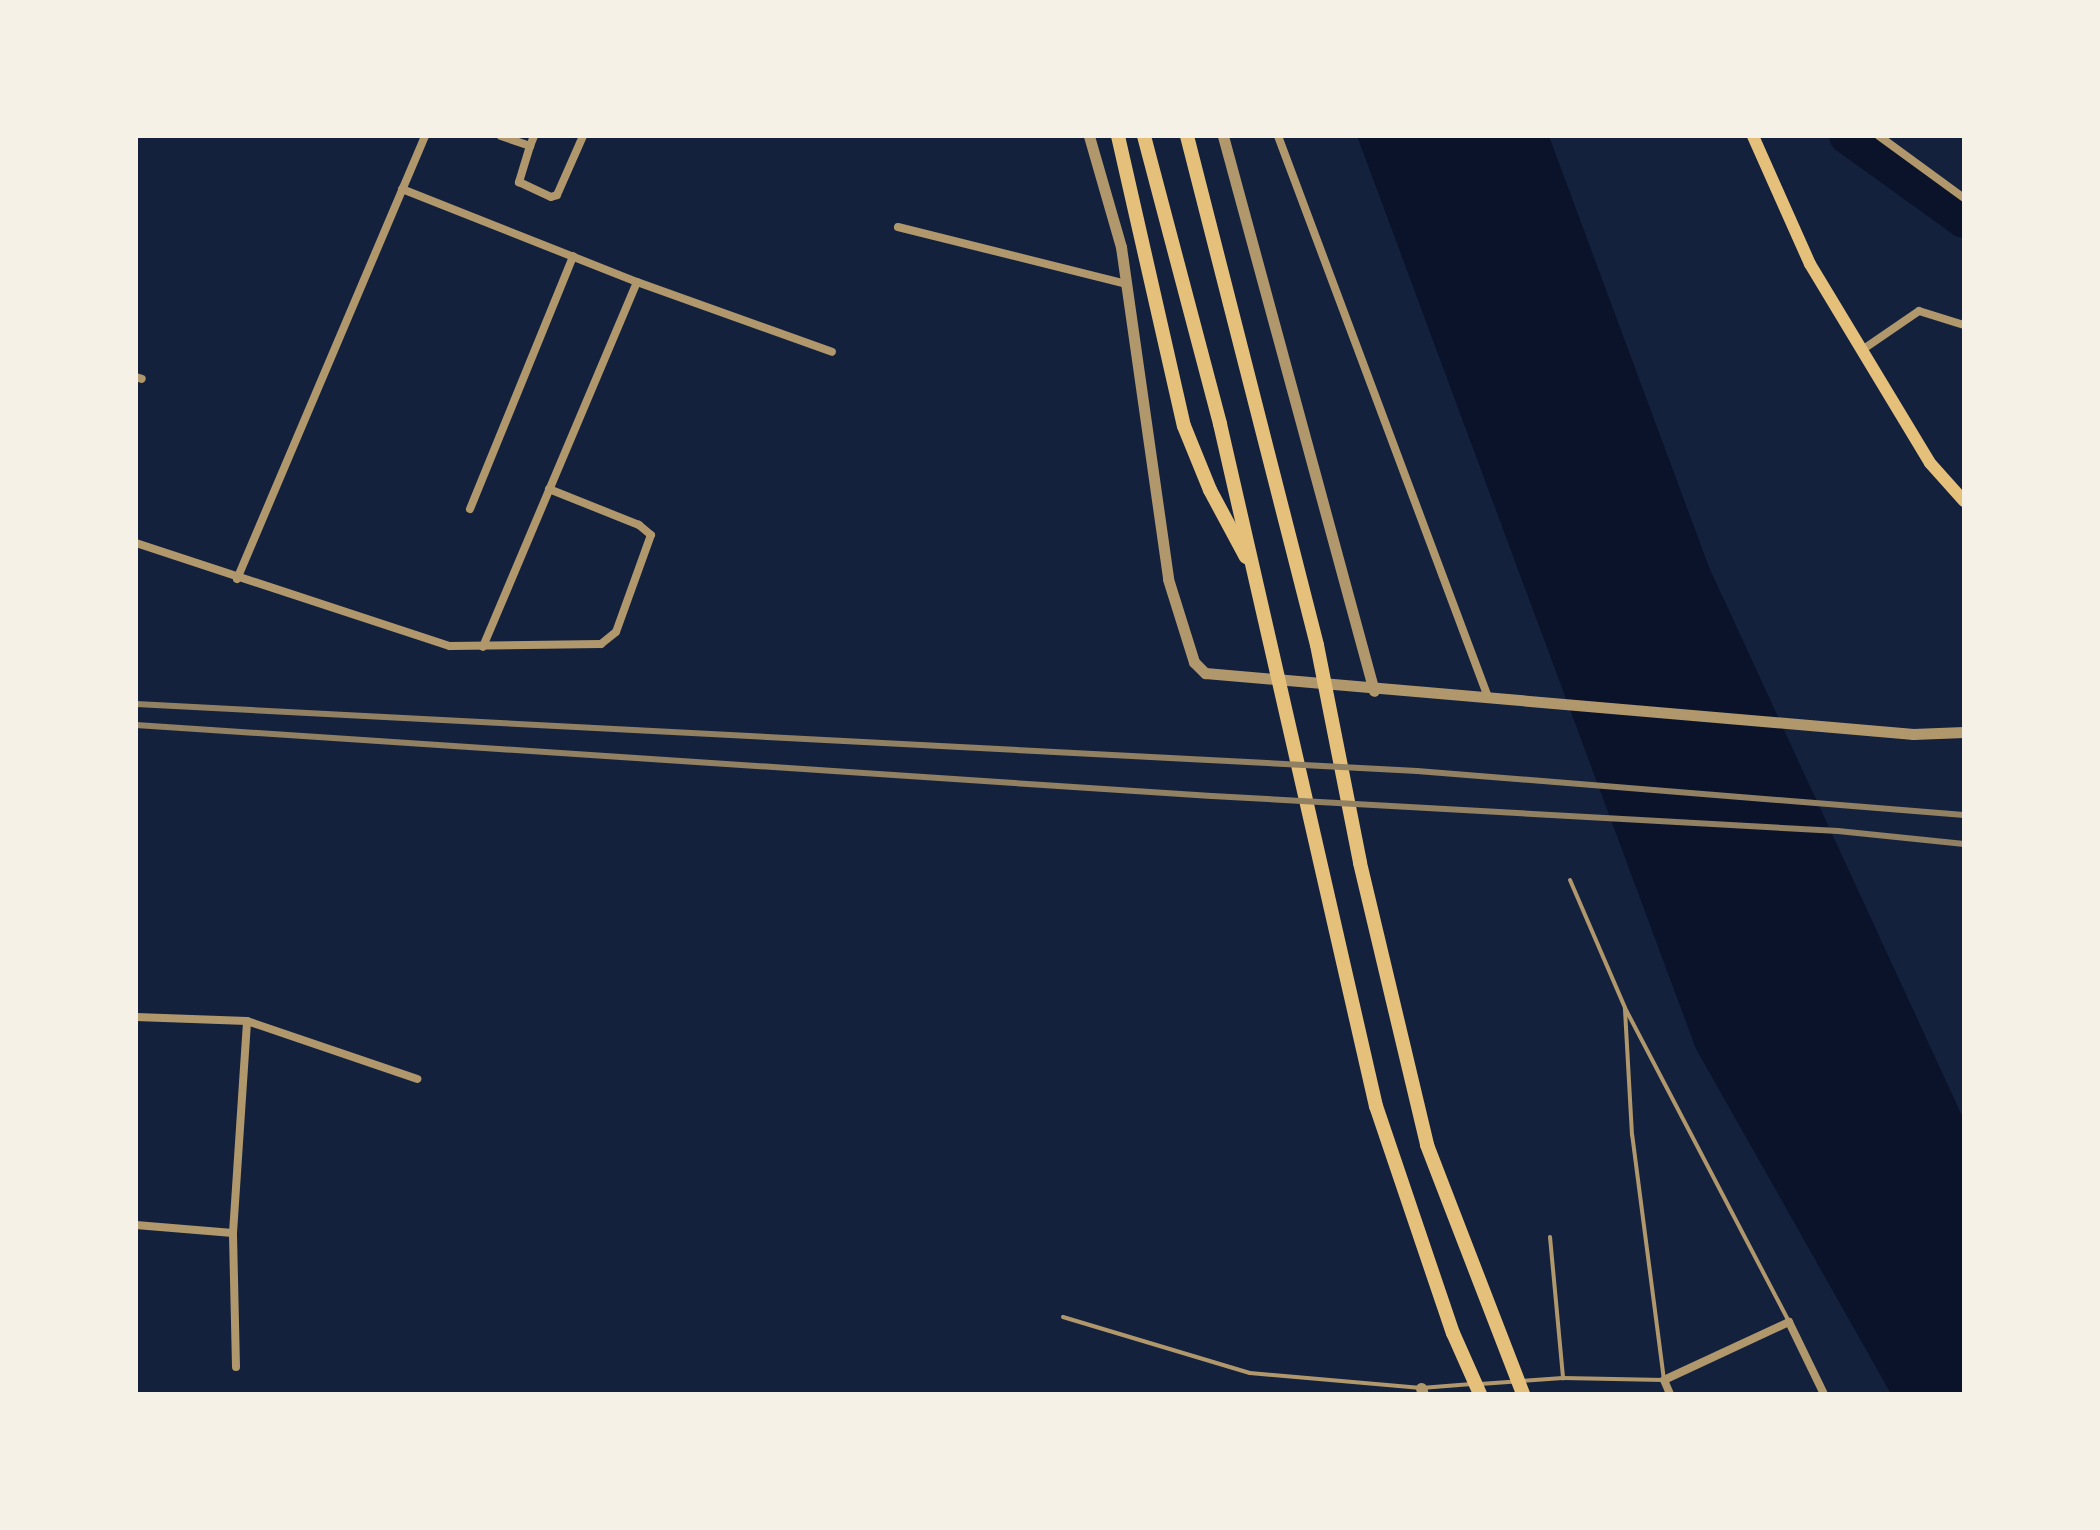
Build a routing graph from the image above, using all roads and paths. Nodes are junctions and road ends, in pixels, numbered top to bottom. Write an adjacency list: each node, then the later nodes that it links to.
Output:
1 (425, 136): 14 (street)
2 (501, 136): 13 (street)
3 (534, 136): 13 (street)
4 (583, 136): 13 (street)
5 (1089, 136): 19 (street)
6 (1118, 136): 27 (highway)
7 (1144, 136): 27 (highway)
8 (1187, 136): 48 (highway)
9 (1223, 136): 30 (street)
10 (1278, 136): 31 (street)
11 (1753, 136): 21 (main road)
12 (1879, 136): 15 (street)
13 (530, 146)
14 (402, 189): 17 (street); 28 (street)
15 (1964, 198)
16 (898, 227): 19 (street)
17 (573, 256): 18 (street); 25 (street)
18 (637, 282): 22 (street); 23 (street)
19 (1127, 284): 30 (street)
20 (1964, 325): 21 (street)
21 (1862, 350): 24 (main road)
22 (832, 352)
23 (549, 489): 29 (street); 29 (street)
24 (1964, 501)
25 (470, 509)
26 (136, 543): 28 (street)
27 (1256, 575): 47 (highway)
28 (237, 579): 29 (street)
29 (483, 647)
30 (1374, 691): 31 (street)
31 (1488, 697): 32 (street)
32 (1964, 732)
33 (1570, 880): 34 (lane)
34 (1625, 1008): 42 (lane); 45 (lane)
35 (136, 1017): 36 (street)
36 (247, 1021): 37 (street); 39 (street)
37 (417, 1079)
38 (136, 1225): 39 (street)
39 (233, 1233): 43 (street)
40 (1550, 1237): 44 (lane)
41 (1063, 1317): 46 (lane)
42 (1789, 1322): 45 (street); 50 (street)
43 (236, 1367)
44 (1563, 1378): 45 (lane); 46 (lane)
45 (1664, 1380): 49 (street)
46 (1422, 1391)
47 (1480, 1394)
48 (1523, 1394)
49 (1670, 1394)
50 (1824, 1394)

